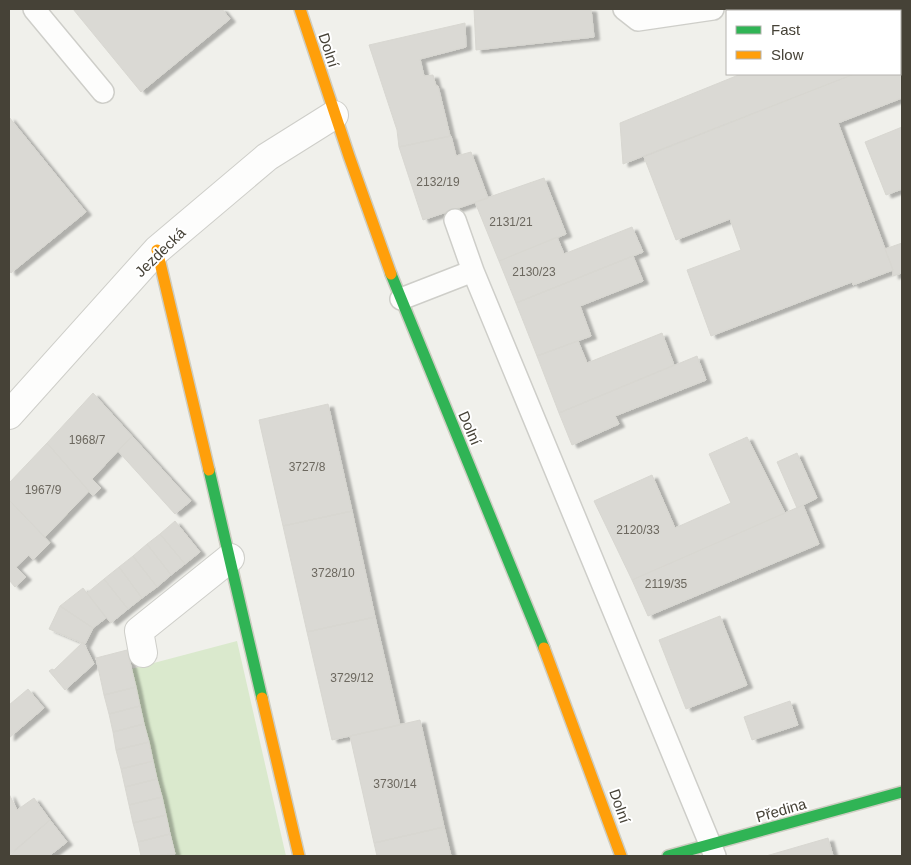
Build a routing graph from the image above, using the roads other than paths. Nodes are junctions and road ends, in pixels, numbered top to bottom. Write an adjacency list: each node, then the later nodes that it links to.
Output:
1 (34, 9): 5 (lane)
2 (300, 9): 6 (main road, Dolní)
3 (624, 9): 4 (lane)
4 (713, 9)
5 (103, 92)
6 (334, 115): 8 (street, Jezdecká); 10 (main road, Dolní)
7 (455, 220): 9 (lane)
8 (157, 250): 11 (street, Jezdecká); 12 (main road)
9 (473, 271): 10 (lane); 15 (lane)
10 (401, 299): 17 (main road, Dolní)
11 (11, 408)
12 (230, 558): 13 (street); 16 (main road)
13 (143, 653)
14 (902, 792): 15 (main road, Předina)
15 (712, 850): 18 (main road, Předina)
16 (299, 856)
17 (621, 856)
18 (668, 856)

